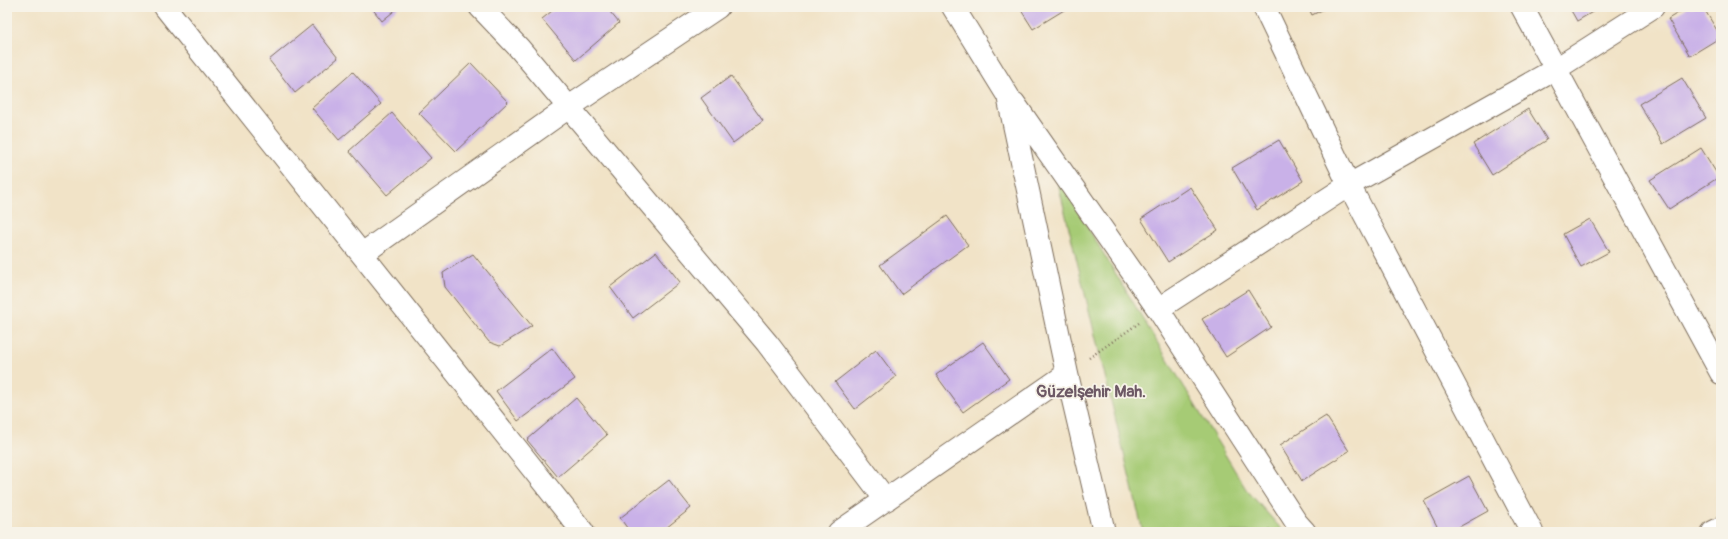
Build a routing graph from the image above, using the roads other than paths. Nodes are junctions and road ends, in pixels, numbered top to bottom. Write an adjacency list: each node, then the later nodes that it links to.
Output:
1 (165, 7): 12 (street)
2 (480, 7): 10 (street)
3 (718, 7): 10 (street)
4 (953, 7): 9 (street)
5 (1264, 7): 11 (street)
6 (1522, 7): 8 (street)
7 (1653, 7): 8 (street)
8 (1556, 69): 11 (street); 14 (street)
9 (1008, 96): 13 (street); 15 (street)
10 (569, 107): 12 (street); 16 (street)
11 (1349, 185): 13 (street); 22 (street)
12 (362, 254): 18 (street)
13 (1158, 309): 21 (street)
14 (1721, 373)
15 (1066, 374): 16 (street); 20 (street)
16 (886, 500): 19 (street)
17 (1721, 528): 23 (street)
18 (583, 532)
19 (839, 532)
20 (1104, 532)
21 (1306, 532)
22 (1532, 532)
23 (1713, 532)

